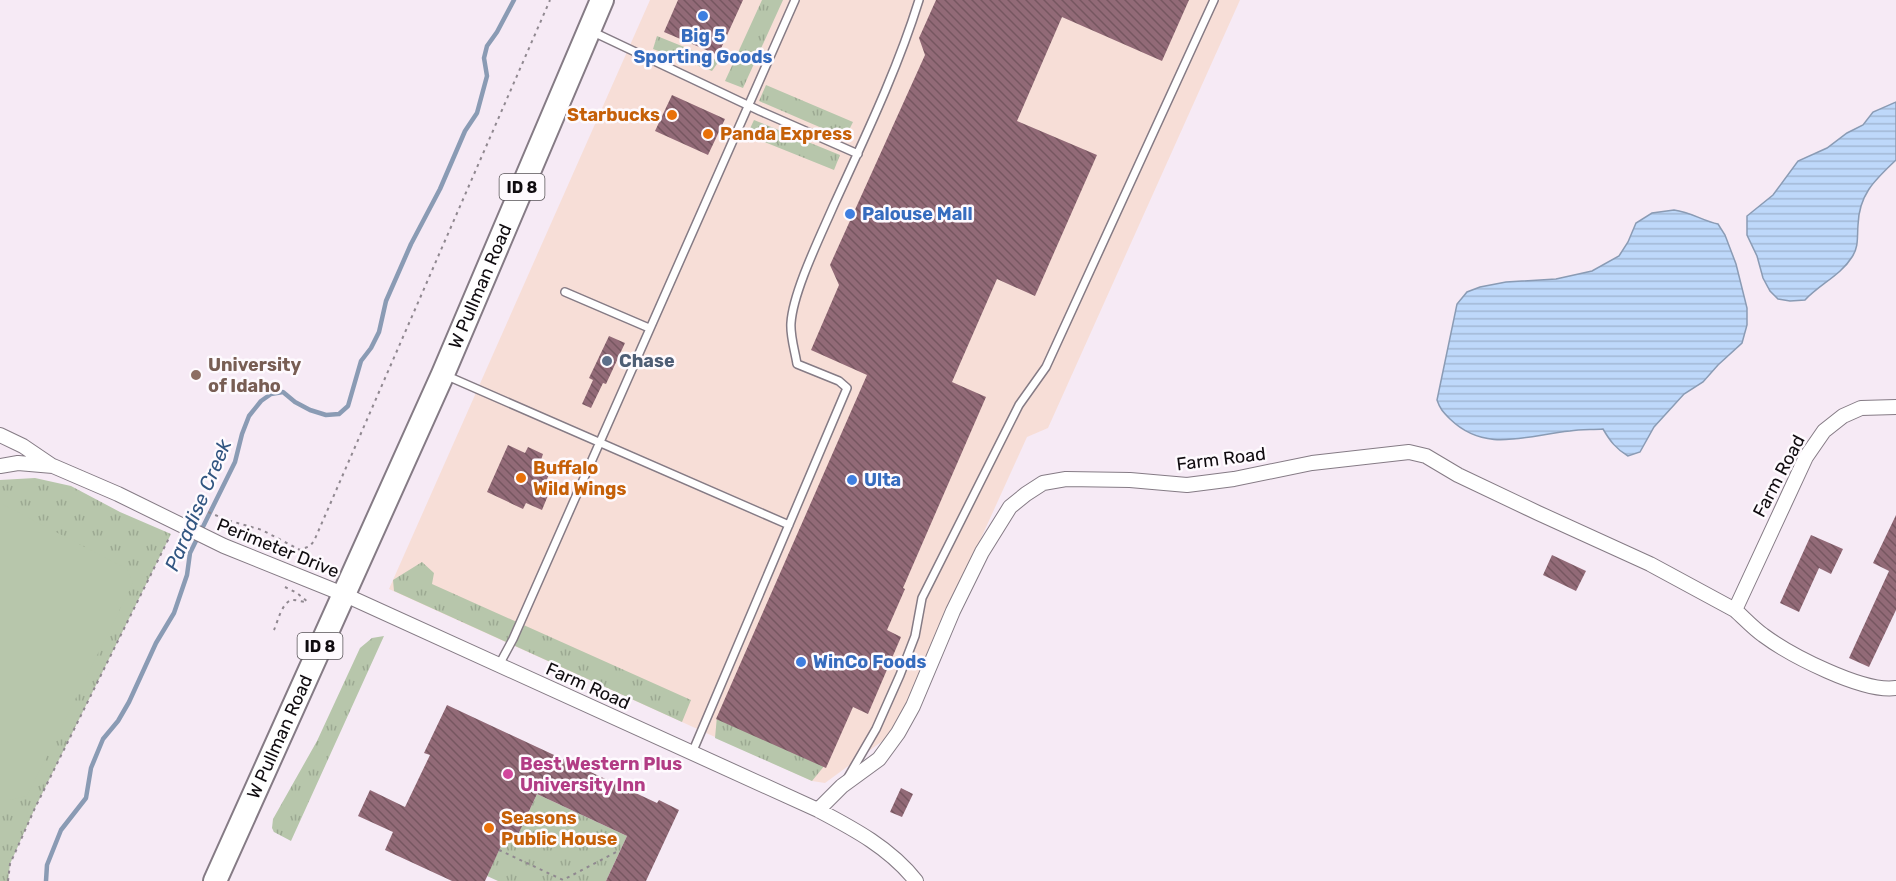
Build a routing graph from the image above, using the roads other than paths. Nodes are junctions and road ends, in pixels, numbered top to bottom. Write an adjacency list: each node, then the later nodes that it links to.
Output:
1 (602, 0): 5 (main road, W Pullman Road / ID 8)
2 (795, 0): 6 (lane)
3 (919, 0): 7 (lane)
4 (1214, 0): 22 (lane)
5 (589, 30): 6 (lane); 10 (main road, W Pullman Road / ID 8)
6 (748, 104): 7 (lane); 9 (lane)
7 (858, 154): 16 (lane)
8 (565, 292): 9 (lane)
9 (649, 328): 13 (lane)
10 (443, 374): 13 (lane); 17 (main road, W Pullman Road / ID 8)
11 (1896, 407): 18 (street, Farm Road)
12 (0, 435): 15 (street)
13 (599, 442): 16 (lane); 19 (lane)
14 (0, 466): 15 (street, Perimeter Drive)
15 (53, 466): 17 (street, Perimeter Drive)
16 (789, 525): 21 (lane)
17 (343, 594): 19 (street, Farm Road); 24 (main road, W Pullman Road / ID 8)
18 (1735, 610): 20 (street, Farm Road); 22 (street, Farm Road)
19 (499, 665): 21 (street, Farm Road)
20 (1896, 688)
21 (692, 753): 23 (street, Farm Road)
22 (842, 786): 23 (street, Farm Road)
23 (818, 810): 25 (street, Farm Road)
24 (218, 878)
25 (916, 881)

